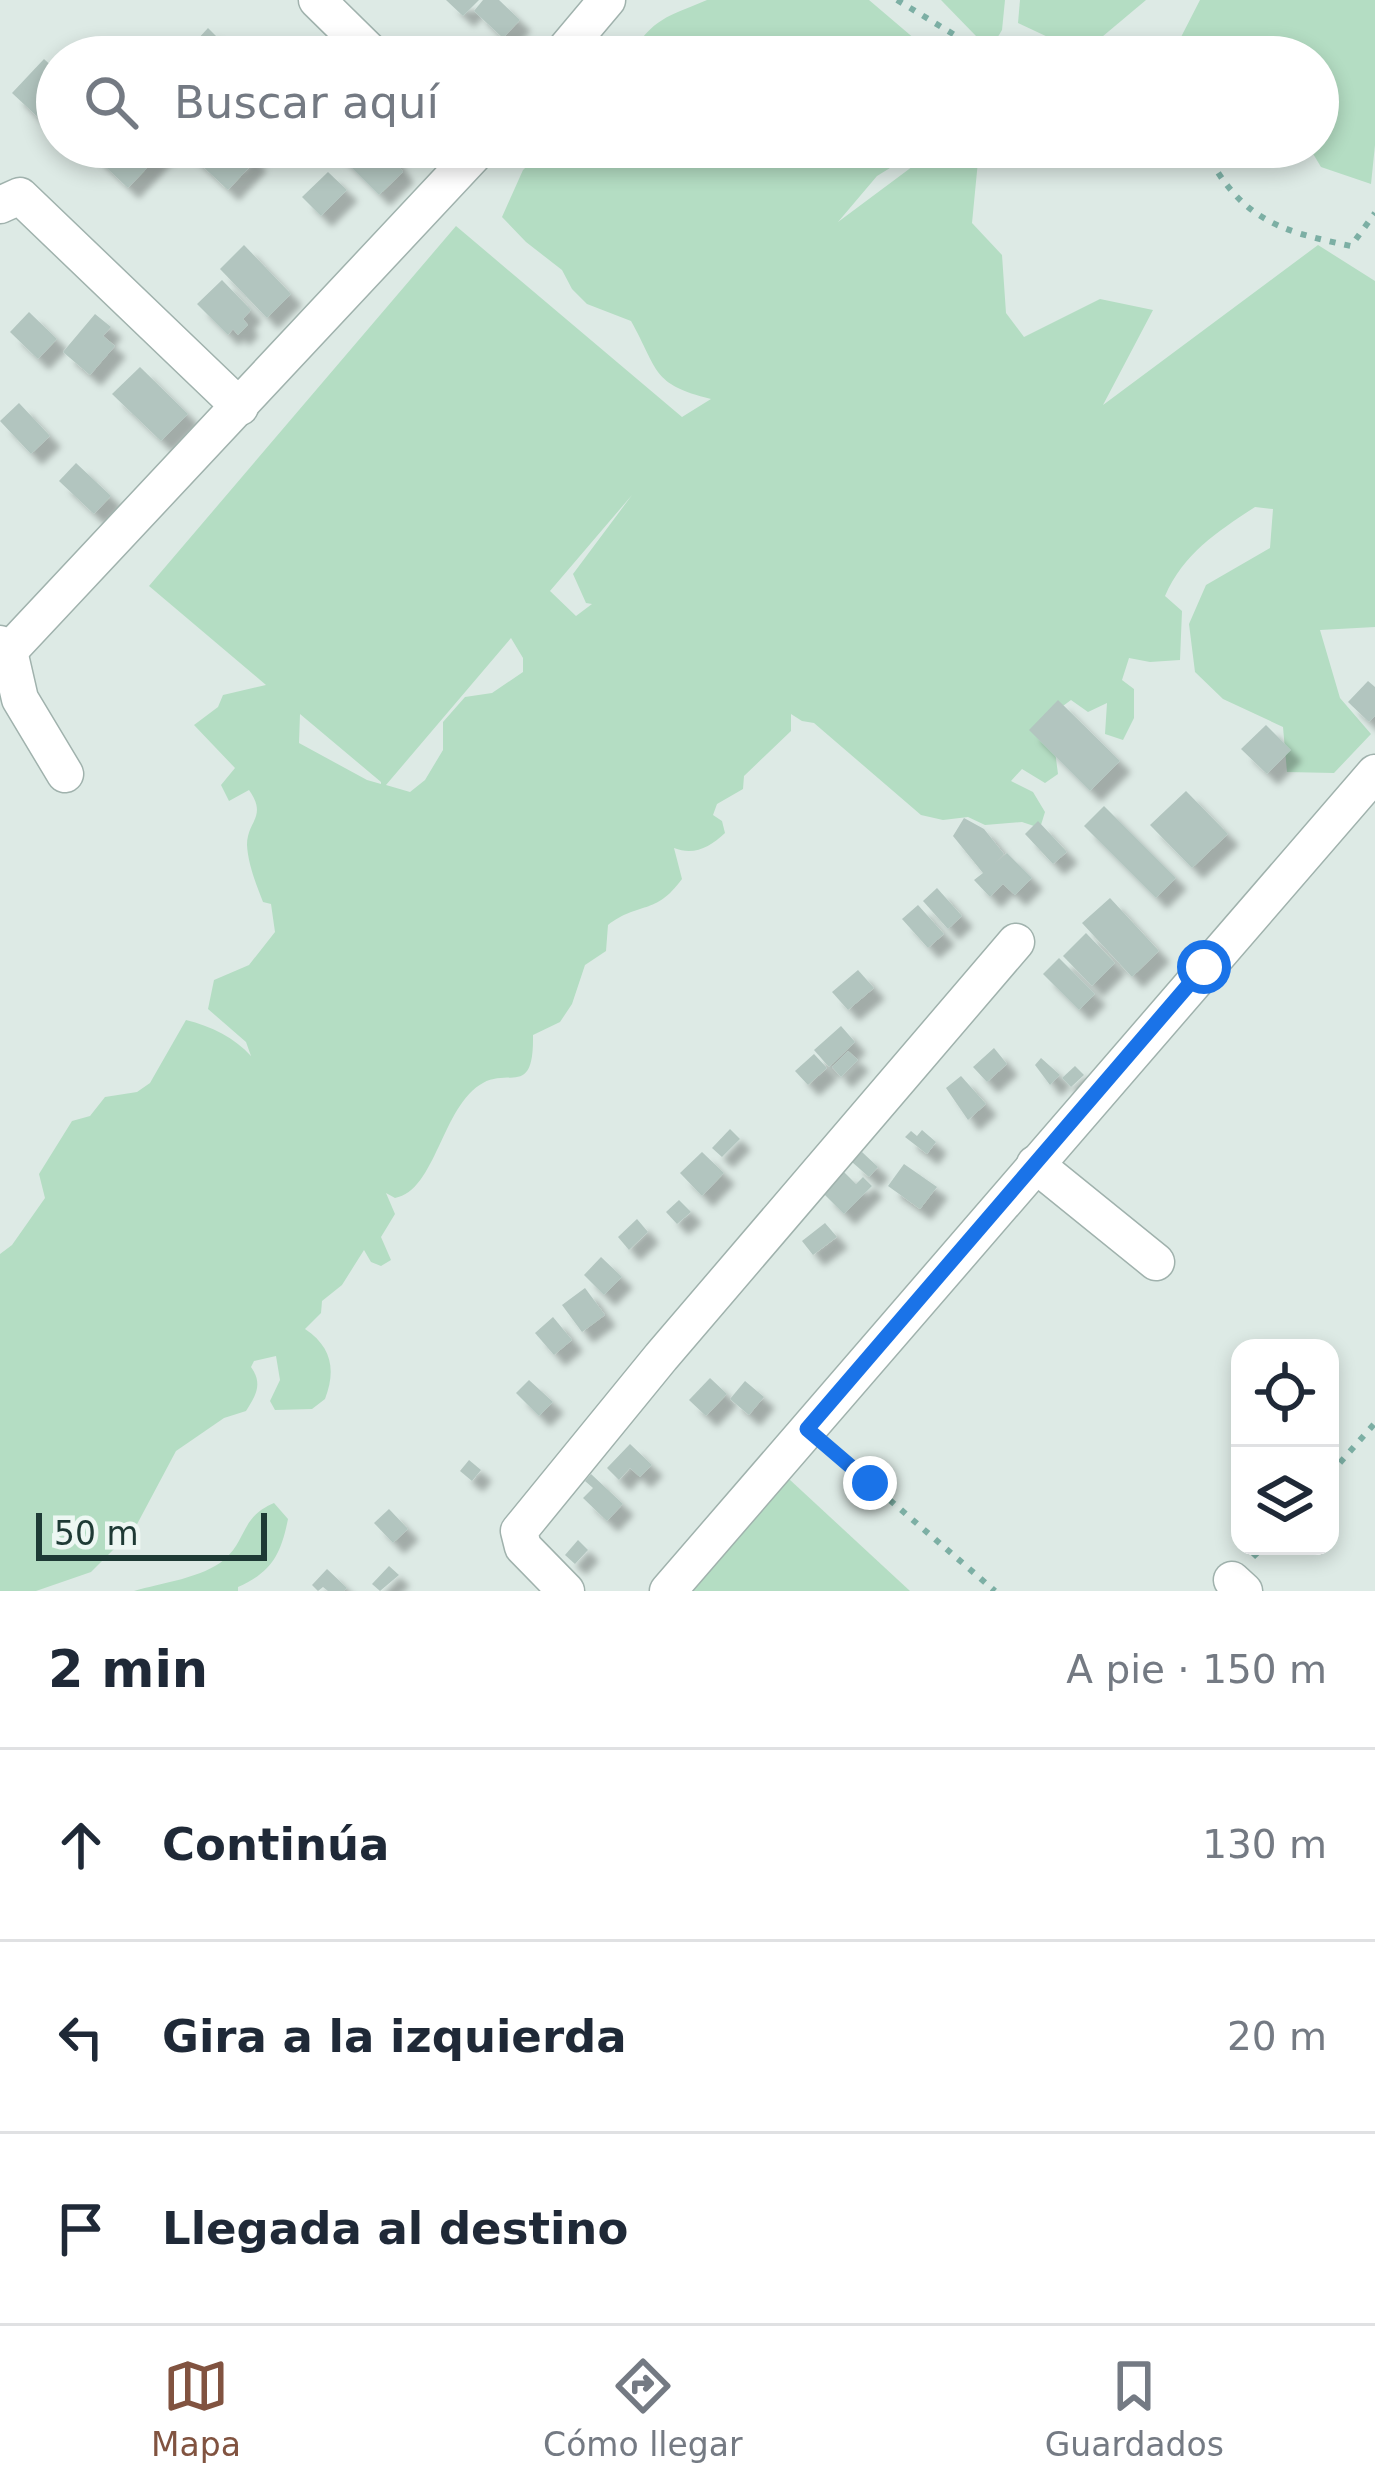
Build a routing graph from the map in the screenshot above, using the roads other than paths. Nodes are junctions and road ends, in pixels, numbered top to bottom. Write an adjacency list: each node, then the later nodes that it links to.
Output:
1 (316, 0): 3 (street)
2 (608, 0): 4 (street)
3 (353, 36)
4 (577, 36)
5 (458, 168): 7 (street)
6 (0, 206): 7 (street)
7 (240, 407): 8 (street)
8 (4, 647): 10 (street)
9 (1375, 773): 12 (street)
10 (65, 774)
11 (1016, 942): 14 (street)
12 (1035, 1164): 13 (street); 15 (street)
13 (1156, 1262)
14 (566, 1591)
15 (668, 1591)

